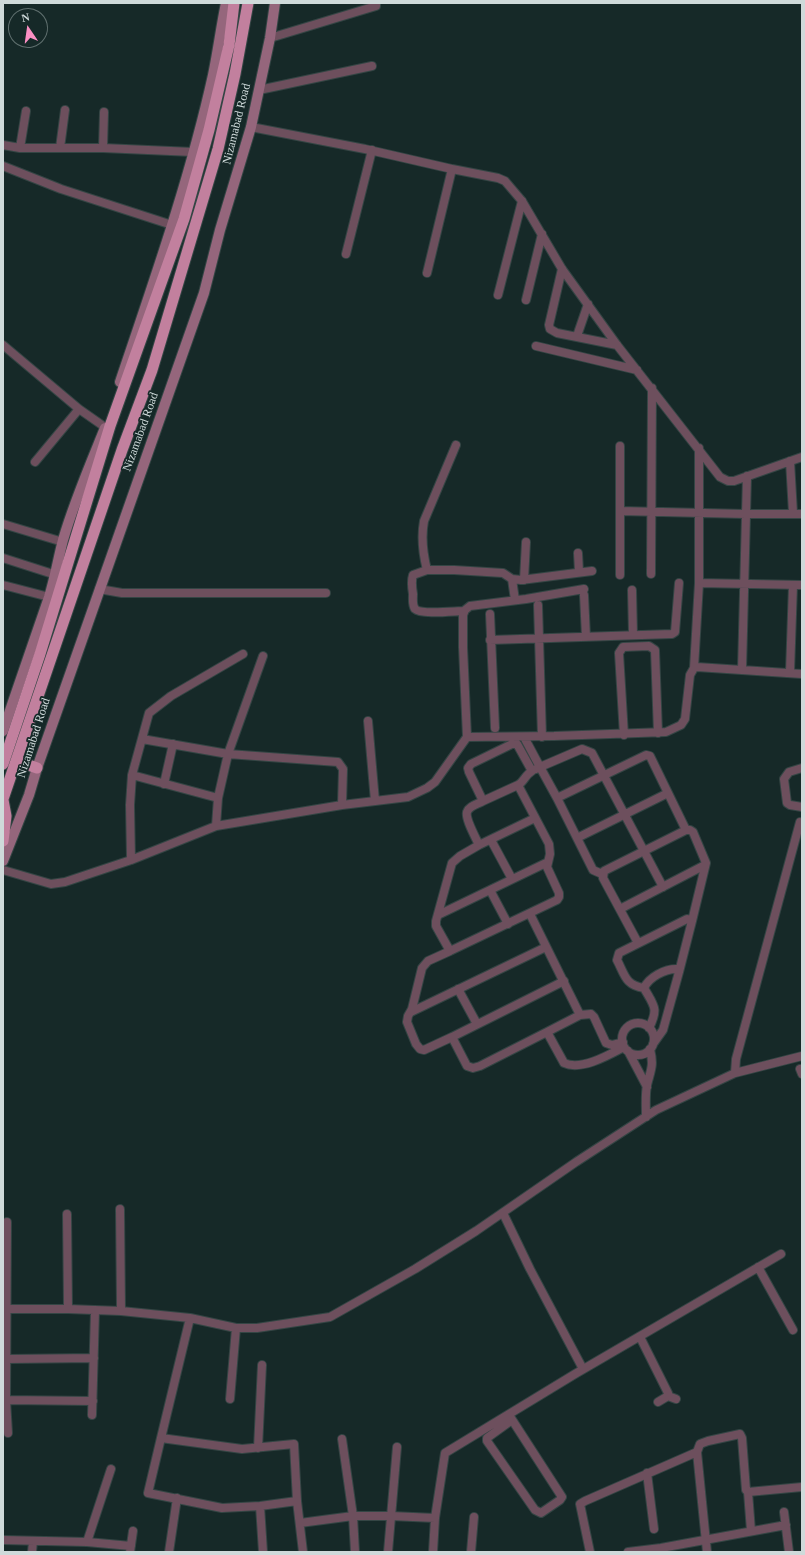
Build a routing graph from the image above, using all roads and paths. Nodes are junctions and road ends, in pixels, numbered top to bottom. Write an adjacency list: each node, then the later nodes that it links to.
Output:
1 (226, 3): 8 (main road, Nizamabad Road)
2 (234, 3): 8 (highway, Nizamabad Road)
3 (248, 3): 13 (highway, Nizamabad Road)
4 (275, 3): 6 (main road, Nizamabad Road)
5 (376, 3): 6 (street)
6 (270, 38): 9 (main road, Nizamabad Road)
7 (372, 66): 9 (street)
8 (217, 75): 10 (highway, Nizamabad Road); 21 (main road, Nizamabad Road)
9 (259, 90): 15 (main road, Nizamabad Road)
10 (214, 108): 13 (highway); 40 (highway, Nizamabad Road)
11 (65, 110): 18 (street)
12 (26, 111): 17 (street)
13 (227, 111): 101 (highway, Nizamabad Road)
14 (104, 112): 19 (street)
15 (251, 126): 20 (street); 72 (main road, Nizamabad Road)
16 (3, 145): 17 (street)
17 (20, 148): 18 (street)
18 (60, 148): 19 (street)
19 (103, 148): 21 (street)
20 (372, 150): 23 (street); 27 (street)
21 (194, 152): 25 (main road, Nizamabad Road)
22 (3, 166): 25 (street)
23 (452, 169): 24 (street); 29 (street)
24 (522, 201): 26 (street); 30 (street)
25 (172, 225): 40 (main road, Nizamabad Road)
26 (542, 234): 28 (street); 31 (street)
27 (346, 254)
28 (562, 268): 32 (street); 33 (street)
29 (427, 273)
30 (498, 295)
31 (526, 300)
32 (588, 304): 33 (street); 35 (street)
33 (577, 336): 35 (street)
34 (3, 345): 39 (street)
35 (617, 345): 37 (street)
36 (536, 346): 37 (street)
37 (637, 370): 38 (street)
38 (652, 388): 43 (street); 49 (street)
39 (79, 409): 40 (street); 46 (street)
40 (107, 428): 54 (main road, Nizamabad Road); 102 (highway, Nizamabad Road)
41 (456, 445): 58 (street)
42 (620, 446): 48 (street)
43 (699, 448): 47 (street); 50 (street)
44 (802, 458): 45 (street)
45 (790, 461): 47 (street); 51 (street)
46 (35, 462)
47 (747, 476): 52 (street)
48 (620, 511): 49 (street); 63 (street)
49 (651, 512): 50 (street); 61 (street)
50 (698, 512): 52 (street); 67 (street)
51 (798, 513): 52 (street)
52 (746, 514): 68 (street)
53 (3, 524): 54 (street)
54 (63, 542): 62 (main road, Nizamabad Road)
55 (526, 542): 65 (street)
56 (578, 553): 60 (street)
57 (3, 558): 62 (street)
58 (427, 570): 64 (street); 78 (street)
59 (592, 571): 60 (street)
60 (578, 572): 65 (street)
61 (651, 574)
62 (56, 575): 75 (main road, Nizamabad Road)
63 (620, 575)
64 (512, 579): 65 (street); 76 (street)
65 (524, 580)
66 (679, 583): 80 (street)
67 (699, 583): 68 (street); 86 (street)
68 (744, 583): 70 (street); 87 (street)
69 (3, 585): 75 (street)
70 (793, 585): 71 (street); 88 (street)
71 (802, 585)
72 (99, 589): 74 (street); 104 (main road, Nizamabad Road)
73 (632, 590): 80 (street)
74 (326, 593)
75 (50, 597): 92 (main road, Nizamabad Road)
76 (515, 600): 78 (street); 81 (street)
77 (538, 605): 82 (street)
78 (464, 611): 95 (street)
79 (490, 614): 83 (street)
80 (634, 635): 81 (street)
81 (586, 637): 82 (street)
82 (538, 638): 83 (street); 97 (street)
83 (490, 640): 91 (street)
84 (243, 654): 98 (street)
85 (263, 656): 100 (street)
86 (694, 668): 87 (street); 93 (street)
87 (742, 670): 88 (street)
88 (790, 672): 89 (street)
89 (802, 674)
90 (368, 721): 115 (street)
91 (495, 728)
92 (3, 731)
93 (658, 733): 94 (street); 94 (street)
94 (624, 735): 97 (street)
95 (467, 737): 96 (street); 115 (street)
96 (524, 737): 97 (street); 103 (street)
97 (542, 737)
98 (142, 739): 99 (street); 107 (street)
99 (173, 744): 100 (street); 109 (street)
100 (228, 754): 112 (street); 117 (street)
101 (17, 761): 104 (highway); 114 (highway, Nizamabad Road)
102 (3, 764)
103 (540, 767): 106 (street); 108 (street); 113 (street)
104 (37, 768): 130 (main road, Nizamabad Road)
105 (802, 768): 118 (street)
106 (532, 771): 110 (street); 116 (street)
107 (132, 775): 109 (street); 129 (street)
108 (604, 776): 111 (street); 113 (street); 119 (street)
109 (164, 784): 112 (street)
110 (518, 785): 116 (street); 120 (street)
111 (668, 793): 119 (street); 123 (street)
112 (218, 798): 122 (street)
113 (558, 798): 124 (street)
114 (3, 799): 126 (highway)
115 (375, 801): 117 (street)
116 (483, 801): 127 (street)
117 (342, 805): 122 (street)
118 (802, 807)
119 (624, 814): 124 (street); 128 (street)
120 (535, 818): 125 (street); 131 (street)
121 (800, 822): 159 (street)
122 (216, 826): 129 (street)
123 (686, 830): 128 (street); 132 (street)
124 (577, 838): 134 (street)
125 (491, 840): 127 (street); 135 (street)
126 (3, 841)
127 (479, 845): 140 (street)
128 (643, 851): 134 (street); 136 (street)
129 (131, 860): 133 (street)
130 (3, 861)
131 (548, 862): 135 (street); 139 (street)
132 (705, 865): 136 (street); 141 (street)
133 (3, 870)
134 (602, 874): 138 (street)
135 (512, 879): 137 (street)
136 (663, 887): 138 (street)
137 (490, 890): 140 (street); 142 (street)
138 (620, 909): 143 (street)
139 (530, 914): 142 (street); 144 (street)
140 (438, 915): 145 (street)
141 (692, 921): 143 (street); 146 (street)
142 (508, 924): 145 (street)
143 (638, 943): 148 (street)
144 (546, 947): 147 (street); 149 (street)
145 (450, 951): 150 (street)
146 (680, 972): 148 (street); 156 (street)
147 (564, 981): 151 (street); 152 (street)
148 (644, 988): 153 (street)
149 (458, 989): 150 (street); 152 (street)
150 (411, 1012): 155 (street)
151 (580, 1014): 154 (street); 157 (street)
152 (477, 1024): 155 (street)
153 (649, 1028): 156 (street); 157 (street)
154 (547, 1032): 155 (street); 157 (street)
155 (452, 1037)
156 (652, 1046): 157 (street); 160 (street)
157 (625, 1047): 160 (street)
158 (802, 1056): 159 (street)
159 (735, 1073): 161 (street)
160 (647, 1086): 161 (street)
161 (646, 1117): 163 (street)
162 (120, 1209): 171 (street)
163 (503, 1213): 173 (street); 179 (street)
164 (67, 1214): 169 (street)
165 (7, 1222): 168 (street)
166 (781, 1254): 167 (street)
167 (758, 1267): 174 (street); 175 (street)
168 (5, 1308): 169 (street); 177 (street)
169 (68, 1309): 170 (street)
170 (95, 1311): 171 (street); 176 (street)
171 (121, 1312): 172 (street)
172 (190, 1318): 173 (street); 187 (street)
173 (236, 1328): 180 (street)
174 (793, 1330)
175 (640, 1337): 179 (street); 183 (street)
176 (94, 1358): 177 (street); 182 (street)
177 (7, 1359): 181 (street)
178 (262, 1365): 190 (street)
179 (583, 1369): 185 (street)
180 (230, 1399)
181 (6, 1400): 182 (street); 186 (street)
182 (93, 1401): 184 (street)
183 (658, 1402)
184 (92, 1415)
185 (510, 1417): 185 (street); 203 (street)
186 (8, 1433)
187 (161, 1438): 190 (street); 196 (street)
188 (342, 1439): 200 (street)
189 (397, 1447): 201 (street)
190 (258, 1448): 197 (street)
191 (697, 1452): 193 (street); 195 (street); 210 (street)
192 (110, 1469): 212 (street)
193 (647, 1473): 206 (street); 223 (street)
194 (802, 1487): 195 (street)
195 (748, 1492): 208 (street)
196 (177, 1498): 198 (street); 216 (street)
197 (297, 1501): 198 (street); 204 (street)
198 (260, 1506): 217 (street)
199 (784, 1512): 205 (street)
200 (353, 1516): 201 (street); 204 (street); 219 (street)
201 (391, 1516): 203 (street); 220 (street)
202 (474, 1517): 222 (street)
203 (435, 1518): 221 (street)
204 (300, 1523): 218 (street)
205 (786, 1525): 208 (street); 226 (street)
206 (654, 1529)
207 (133, 1531): 213 (street)
208 (751, 1531): 210 (street)
209 (3, 1540): 211 (street)
210 (706, 1540): 214 (street); 225 (street)
211 (33, 1541): 212 (street); 215 (street)
212 (86, 1542): 213 (street)
213 (130, 1549)
214 (661, 1550): 224 (street)
215 (32, 1552)
216 (169, 1552)
217 (263, 1552)
218 (303, 1552)
219 (355, 1552)
220 (388, 1552)
221 (433, 1552)
222 (471, 1552)
223 (590, 1552)
224 (628, 1552)
225 (707, 1552)
226 (790, 1552)

